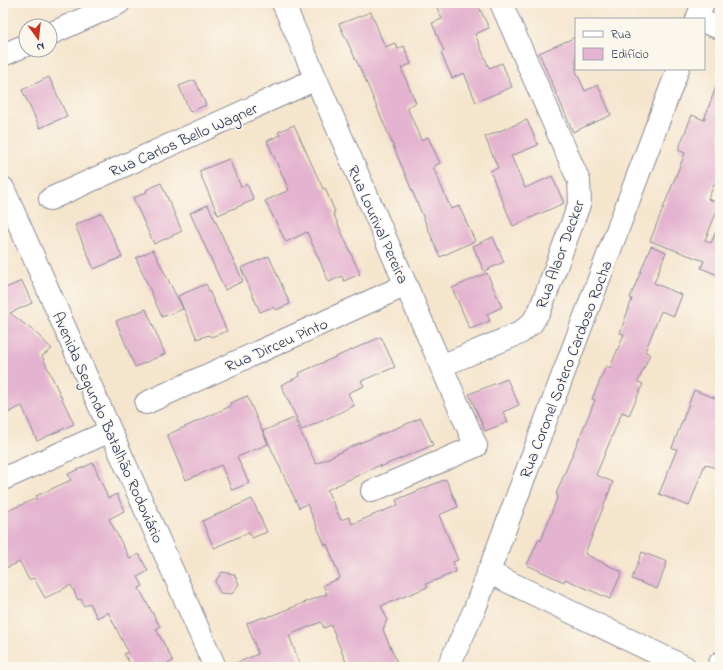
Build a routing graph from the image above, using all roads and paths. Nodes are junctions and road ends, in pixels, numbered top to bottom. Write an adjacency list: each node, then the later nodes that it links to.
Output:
1 (119, 3): 8 (street)
2 (283, 3): 12 (street, Rua Lourival Pereira)
3 (502, 3): 16 (street, Rua Alaor Decker)
4 (703, 3): 5 (street)
5 (697, 18)
6 (705, 22): 7 (street)
7 (720, 28)
8 (58, 30)
9 (18, 48): 10 (street)
10 (3, 55)
11 (678, 70): 21 (street, Rua Coronel Sotero Cardoso Rocha)
12 (316, 79): 14 (street, Rua Carlos Bello Wagner); 15 (street, Rua Lourival Pereira)
13 (3, 188): 18 (street, Avenida Segundo Batalhão Rodoviário)
14 (50, 199)
15 (406, 285): 16 (street, Rua Lourival Pereira); 17 (street, Rua Dirceu Pinto)
16 (441, 366): 20 (street, Rua Lourival Pereira)
17 (146, 403)
18 (110, 431): 19 (street); 23 (street, Avenida Segundo Batalhão Rodoviário)
19 (3, 479)
20 (372, 491)
21 (488, 572): 24 (street, Rua Coronel Sotero Cardoso Rocha); 25 (street)
22 (720, 663): 26 (street)
23 (215, 667)
24 (448, 667)
25 (685, 667)
26 (718, 667)

